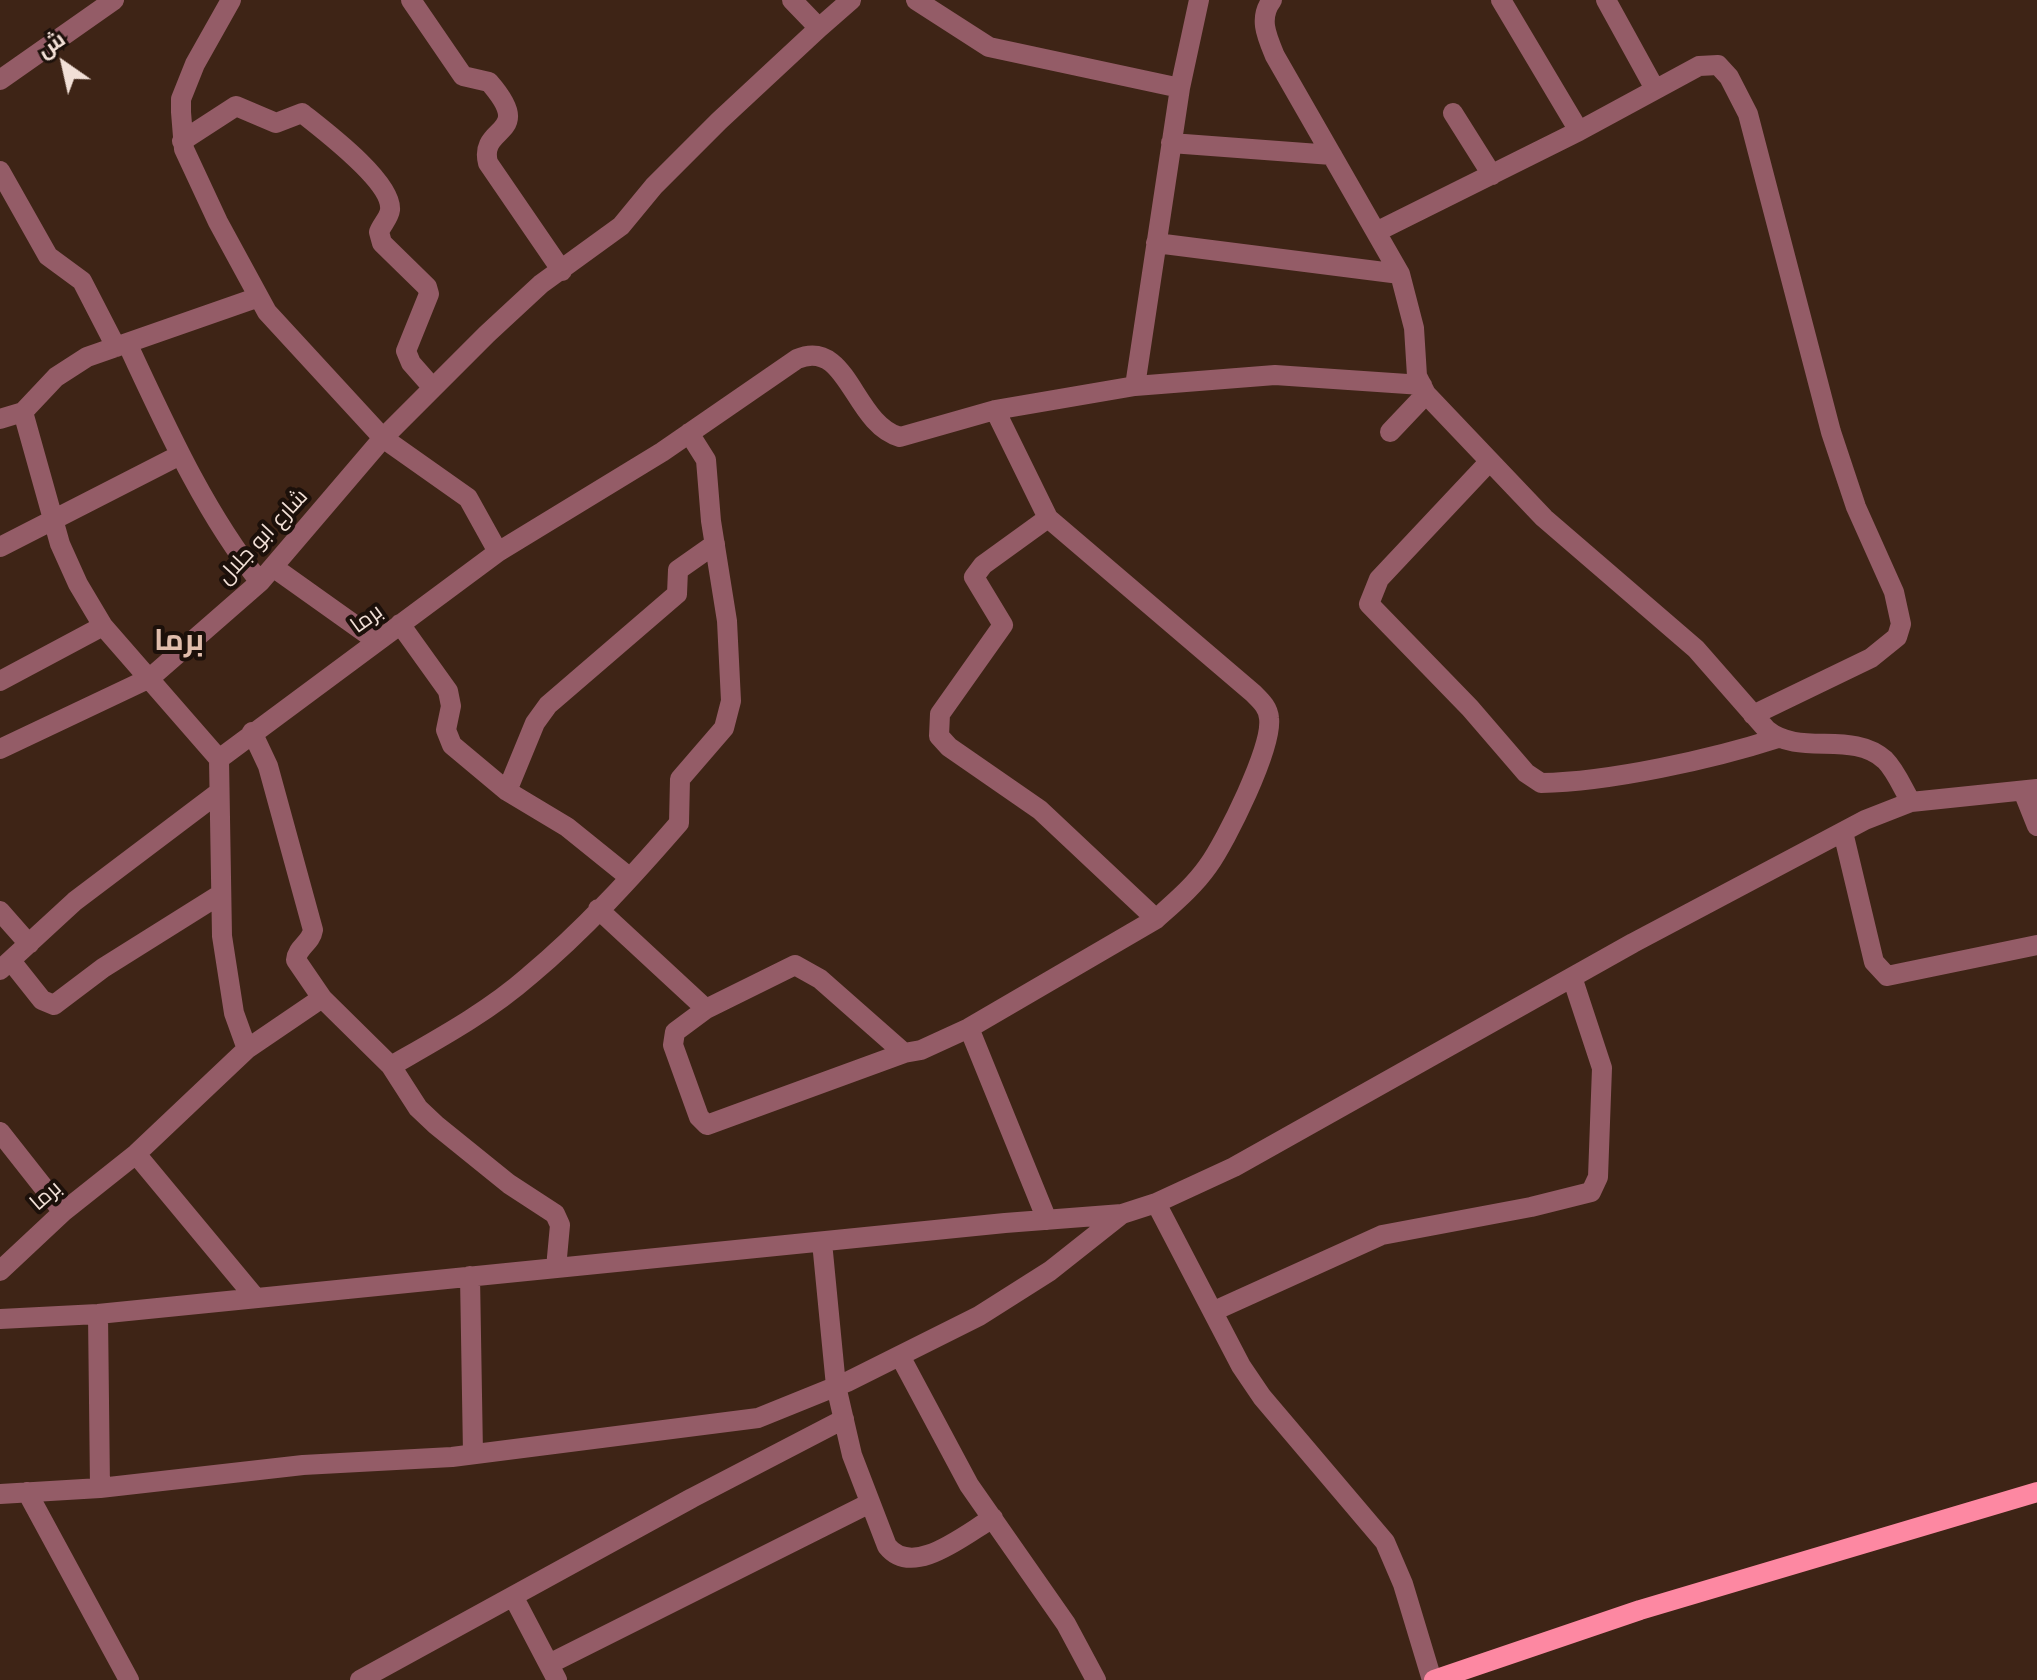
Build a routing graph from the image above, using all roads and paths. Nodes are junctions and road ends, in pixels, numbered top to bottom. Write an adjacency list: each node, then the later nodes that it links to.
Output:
1 (114, 0): 12 (street)
2 (231, 0): 17 (street)
3 (411, 0): 24 (street)
4 (792, 0): 11 (street)
5 (851, 0): 11 (street, شارع ابو جلال)
6 (916, 0): 13 (street)
7 (1199, 0): 13 (street)
8 (1272, 0): 19 (street)
9 (1501, 0): 16 (street)
10 (1606, 0): 14 (street)
11 (819, 28): 24 (street, شارع ابو جلال)
12 (0, 80)
13 (1180, 88): 18 (street)
14 (1655, 89): 16 (street); 50 (street)
15 (1453, 113): 21 (street)
16 (1579, 131): 21 (street)
17 (182, 141): 26 (street); 29 (street)
18 (1171, 143): 19 (street); 23 (street)
19 (1332, 155): 22 (street)
20 (0, 171): 27 (street)
21 (1492, 175): 22 (street)
22 (1376, 232): 25 (street)
23 (1156, 243): 25 (street); 28 (street)
24 (562, 271): 29 (street, شارع ابو جلال)
25 (1400, 274): 30 (street)
26 (256, 298): 27 (street); 36 (street)
27 (121, 345): 32 (street); 37 (street)
28 (1135, 386): 30 (street); 31 (street)
29 (433, 388): 36 (street, شارع ابو جلال)
30 (1424, 390): 34 (street); 38 (street)
31 (995, 410): 35 (street, برما); 40 (street)
32 (23, 412): 33 (street); 39 (street)
33 (0, 419)
34 (1390, 432)
35 (689, 433): 41 (street); 43 (street, برما)
36 (383, 438): 43 (street); 44 (street, شارع ابو جلال)
37 (180, 455): 39 (street); 44 (street)
38 (1489, 462): 50 (street); 52 (street)
39 (54, 517): 42 (street); 46 (street)
40 (1048, 518): 65 (street); 65 (street)
41 (715, 544): 56 (street); 61 (street)
42 (0, 547)
43 (498, 552): 45 (street, برما)
44 (266, 574): 47 (street); 48 (street, شارع ابو جلال)
45 (400, 624): 47 (street, برما); 56 (street)
46 (103, 626): 48 (street); 49 (street)
47 (377, 641): 51 (street, برما)
48 (150, 678): 53 (street, شارع ابو جلال); 54 (street)
49 (0, 681)
50 (1753, 715): 52 (street)
51 (252, 732): 54 (street, برما); 70 (street)
52 (1778, 738): 58 (street)
53 (2, 744)
54 (219, 759): 57 (street)
55 (2030, 790): 58 (street); 59 (street)
56 (507, 791): 61 (street)
57 (218, 793): 62 (street); 66 (street)
58 (1911, 802): 60 (street)
59 (2037, 826)
60 (1843, 832): 67 (street); 69 (street)
61 (629, 877): 63 (street)
62 (221, 894): 68 (street); 73 (street)
63 (598, 909): 71 (street); 75 (street)
64 (0, 911): 66 (street)
65 (1156, 919): 72 (street)
66 (29, 944): 68 (street)
67 (2037, 945)
68 (5, 965)
69 (1572, 977): 78 (street); 87 (street)
70 (322, 998): 73 (street, برما); 75 (street)
71 (706, 1009): 74 (street); 74 (street)
72 (969, 1028): 74 (street); 81 (street)
73 (247, 1049): 77 (street, برما)
74 (904, 1053)
75 (391, 1066): 84 (street)
76 (0, 1132): 79 (street)
77 (136, 1154): 79 (street, برما); 86 (street)
78 (1156, 1203): 80 (street); 87 (street)
79 (63, 1212): 83 (street, برما)
80 (1122, 1214): 81 (street); 90 (street)
81 (1047, 1220): 82 (street)
82 (822, 1242): 84 (street); 91 (street)
83 (4, 1258)
84 (556, 1268): 85 (street)
85 (470, 1276): 86 (street); 93 (street)
86 (254, 1296): 88 (street)
87 (1214, 1311): 105 (street)
88 (98, 1314): 89 (street); 94 (street)
89 (0, 1319)
90 (900, 1356): 91 (street); 99 (street)
91 (836, 1386): 92 (street); 93 (street)
92 (844, 1419): 98 (street); 100 (street)
93 (473, 1454): 94 (street)
94 (100, 1488): 95 (street)
95 (27, 1492): 97 (street); 102 (street)
96 (2037, 1492): 105 (main road)
97 (0, 1494)
98 (870, 1503): 99 (street); 101 (street)
99 (993, 1518): 104 (street)
100 (513, 1596): 101 (street); 103 (street)
101 (553, 1672)
102 (129, 1680)
103 (360, 1680)
104 (1096, 1680)
105 (1433, 1680)

